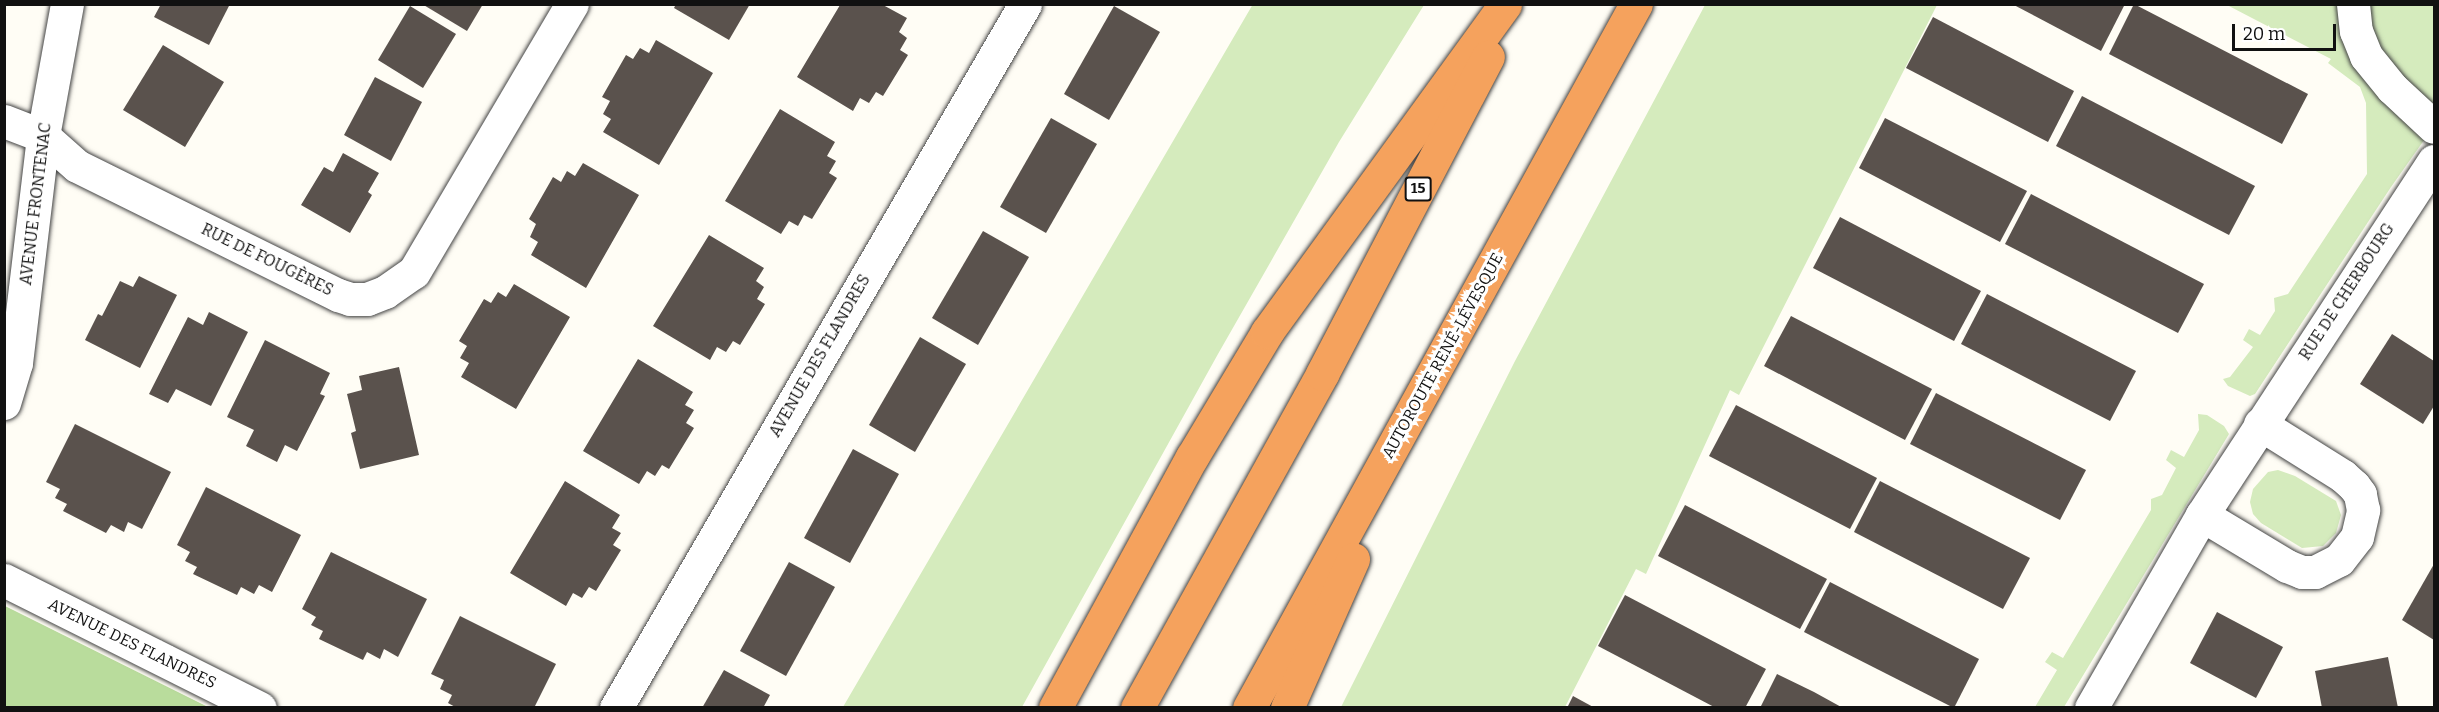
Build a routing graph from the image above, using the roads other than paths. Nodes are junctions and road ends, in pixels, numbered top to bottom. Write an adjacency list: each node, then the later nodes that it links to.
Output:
1 (67, 4): 10 (street, AVENUE FRONTENAC)
2 (572, 4): 10 (street, RUE DE FOUGÈRES)
3 (1024, 4): 18 (street, AVENUE DES FLANDRES)
4 (1505, 4): 19 (highway)
5 (1515, 4): 20 (highway, 15)
6 (1636, 4): 12 (highway, AUTOROUTE RENÉ-LÉVESQUE)
7 (2354, 4): 9 (street)
8 (4, 120): 10 (street, RUE DE FOUGÈRES)
9 (2434, 127)
10 (43, 136): 13 (street, AVENUE FRONTENAC)
11 (2434, 161): 14 (street, RUE DE CHERBOURG)
12 (1441, 360): 21 (highway, AUTOROUTE RENÉ-LÉVESQUE); 22 (highway)
13 (4, 403)
14 (2260, 424): 15 (street, RUE DE CHERBOURG); 15 (street)
15 (2202, 515): 23 (street, RUE DE CHERBOURG)
16 (4, 580): 17 (street, AVENUE DES FLANDRES)
17 (261, 708)
18 (616, 708)
19 (1055, 708)
20 (1137, 708)
21 (1249, 708)
22 (1287, 708)
23 (2091, 708)

